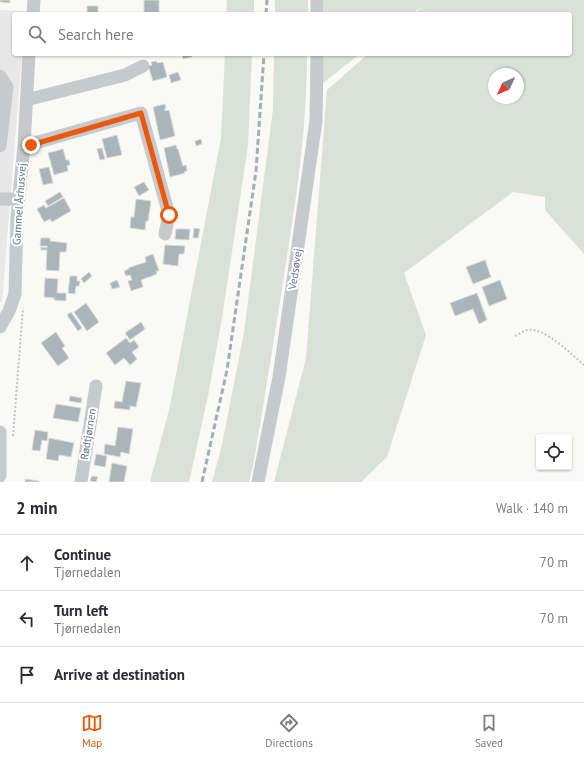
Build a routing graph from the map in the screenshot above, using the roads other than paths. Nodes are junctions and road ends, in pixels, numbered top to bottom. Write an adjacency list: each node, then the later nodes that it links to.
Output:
1 (34, 0): 3 (street)
2 (317, 0): 4 (street)
3 (33, 12)
4 (317, 12)
5 (29, 56): 9 (street, Gammel Århusvej)
6 (317, 56): 21 (street, Vedsøvej)
7 (143, 66): 9 (street)
8 (3, 82): 9 (street); 10 (street)
9 (28, 93): 11 (street, Gammel Århusvej)
10 (0, 146)
11 (24, 146): 13 (street, Gammel Århusvej); 14 (street)
12 (0, 199): 13 (street)
13 (19, 199): 15 (street, Gammel Århusvej)
14 (165, 234)
15 (0, 327)
16 (96, 386): 20 (street, Rødtjørnen)
17 (0, 432): 18 (street)
18 (0, 454): 19 (street)
19 (0, 476)
20 (80, 482)
21 (258, 482)

